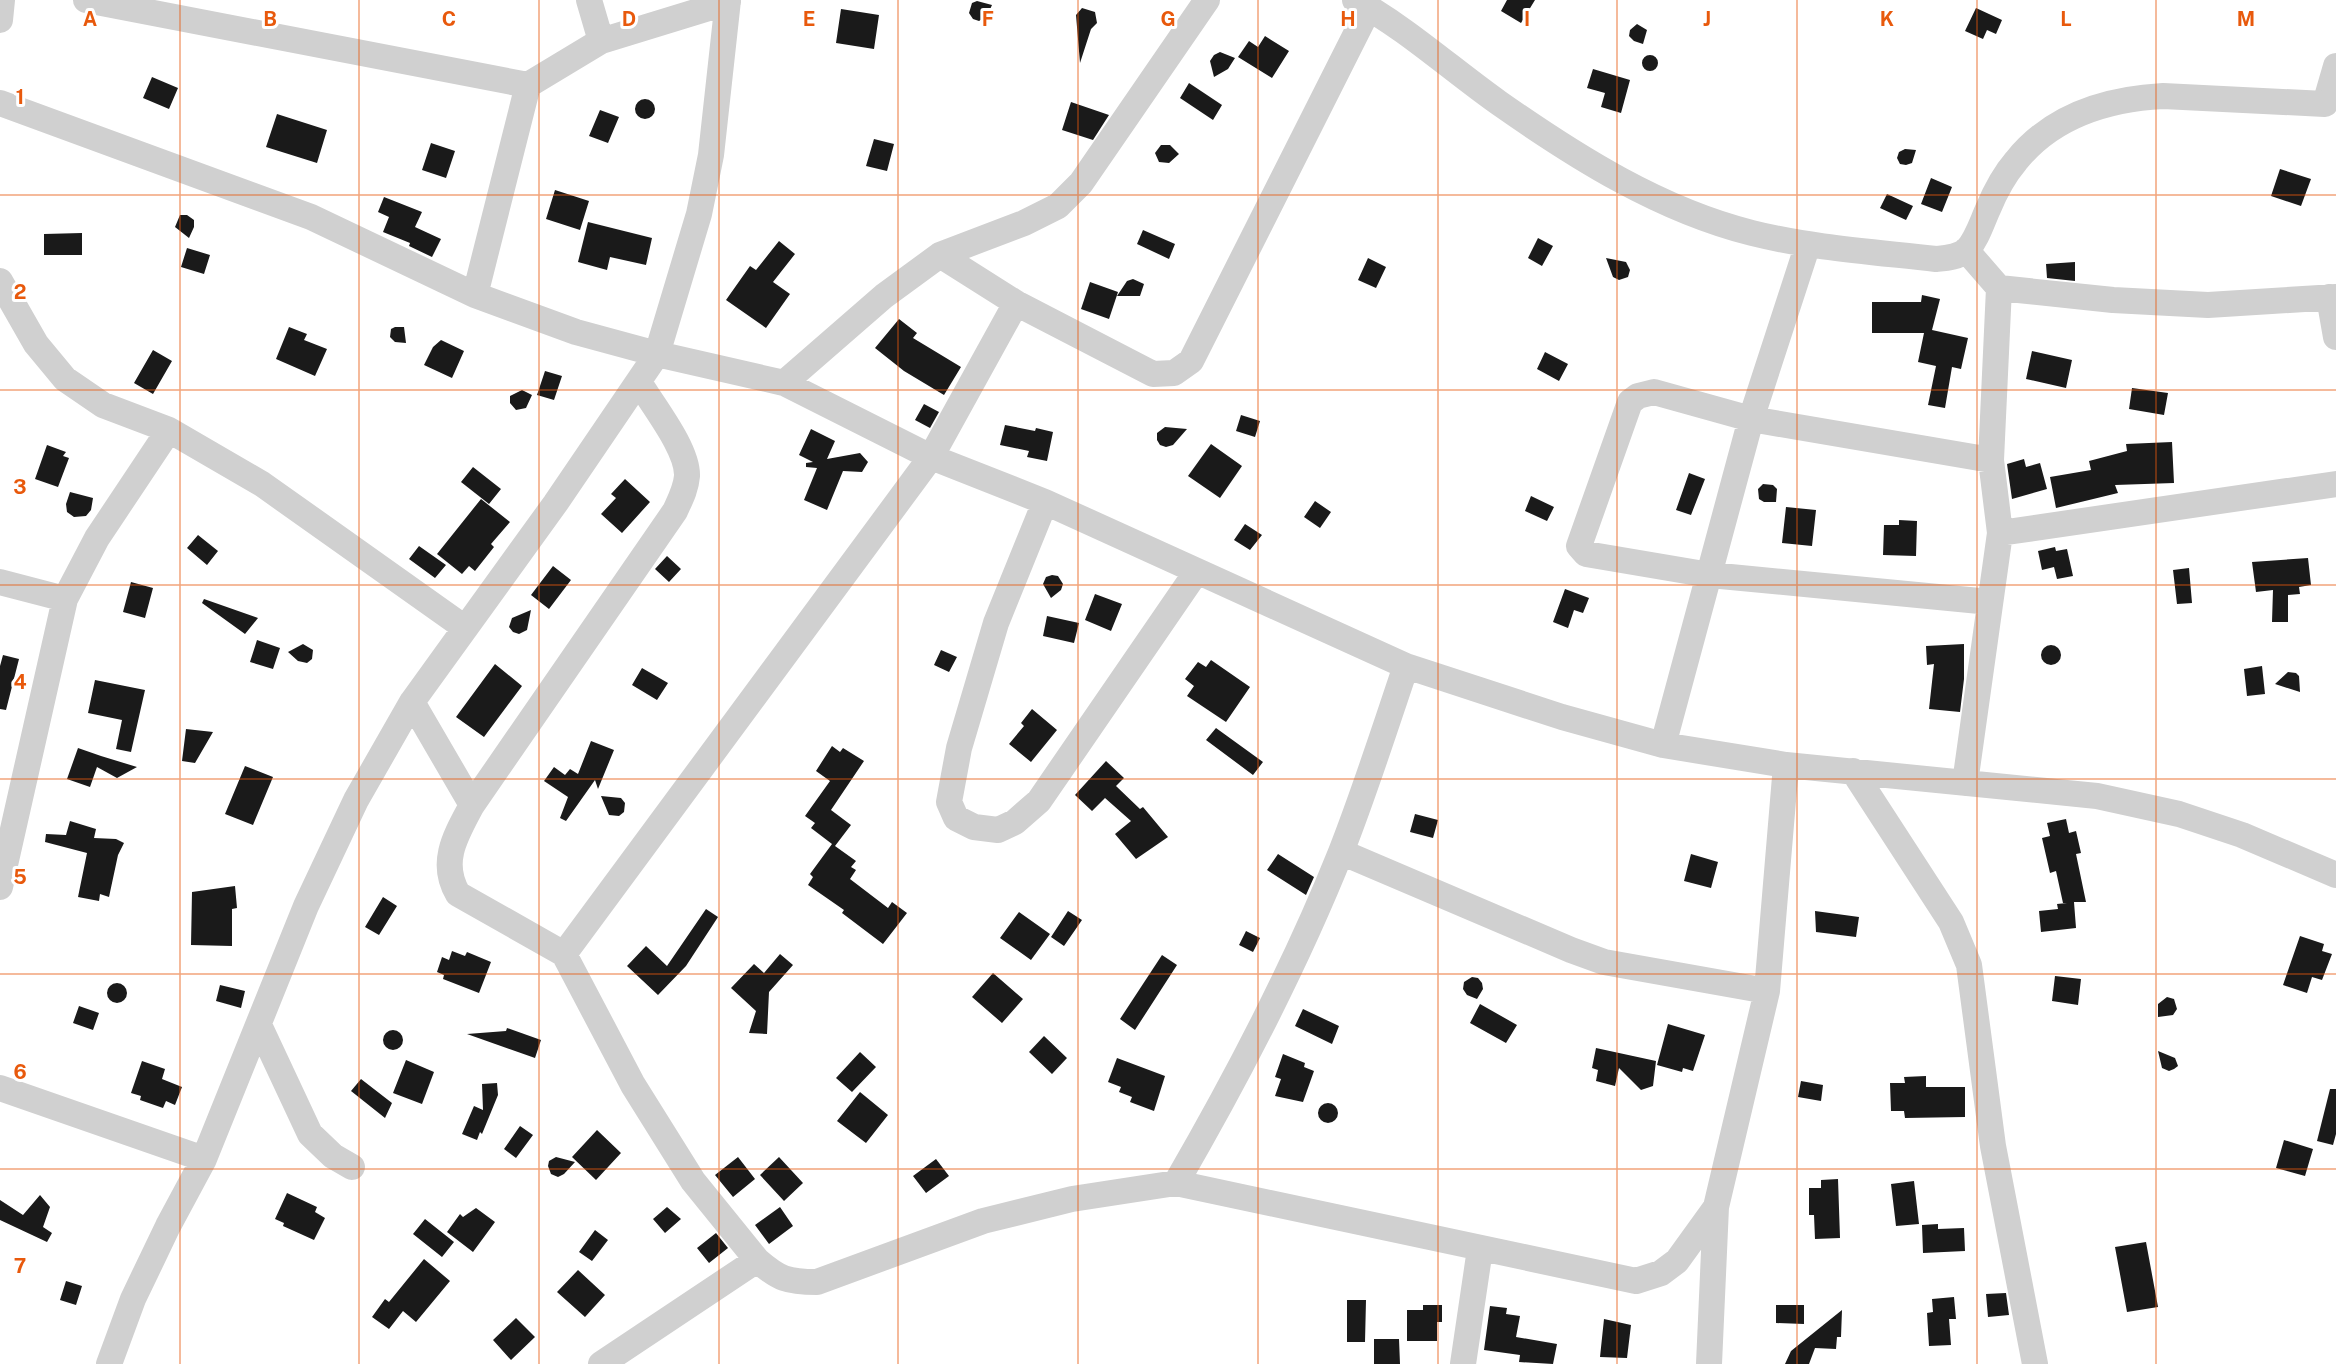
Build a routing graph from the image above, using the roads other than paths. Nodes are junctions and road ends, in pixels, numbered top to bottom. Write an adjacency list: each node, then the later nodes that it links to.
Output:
1 (2, 0): 7 (street)
2 (86, 0): 10 (street)
3 (589, 0): 8 (street)
4 (1207, 0): 15 (street)
5 (728, 1): 8 (street); 22 (street)
6 (1362, 4): 13 (street); 20 (street)
7 (0, 20)
8 (601, 41): 10 (street)
9 (2336, 66): 12 (street)
10 (528, 86): 18 (street)
11 (0, 103): 18 (street)
12 (2331, 105): 14 (street)
13 (1809, 244): 14 (street); 25 (street)
14 (1966, 250): 17 (street)
15 (940, 255): 20 (street); 24 (street)
16 (0, 281): 26 (street)
17 (1999, 288): 19 (street); 28 (street)
18 (475, 295): 22 (street)
19 (2332, 297): 21 (street)
20 (1017, 303): 27 (street)
21 (2336, 337)
22 (657, 354): 23 (street); 24 (street)
23 (639, 382): 37 (street); 44 (street)
24 (784, 383): 27 (street)
25 (1751, 419): 28 (street); 33 (street); 33 (street)
26 (169, 430): 35 (street); 37 (street)
27 (931, 457): 30 (street); 48 (street)
28 (1991, 460): 31 (street)
29 (2336, 484): 31 (street)
30 (1045, 502): 32 (street); 32 (street)
31 (2000, 533): 36 (street)
32 (1197, 571): 38 (street)
33 (1710, 575): 36 (street); 40 (street)
34 (0, 582): 35 (street)
35 (65, 599): 47 (street)
36 (1990, 602): 43 (street)
37 (465, 628): 39 (street)
38 (1406, 666): 40 (street); 45 (street)
39 (412, 702): 44 (street); 50 (street)
40 (1663, 745): 41 (street)
41 (1786, 765): 42 (street); 49 (street)
42 (1853, 771): 43 (street); 62 (street)
43 (1965, 783): 46 (street)
44 (472, 805): 48 (street)
45 (1341, 852): 49 (street); 54 (street)
46 (2336, 875)
47 (0, 888)
48 (564, 954): 57 (street)
49 (1767, 991): 55 (street)
50 (259, 1026): 52 (street); 53 (street)
51 (0, 1089): 52 (street)
52 (204, 1159): 58 (street)
53 (352, 1167)
54 (1176, 1183): 56 (street); 57 (street)
55 (1716, 1207): 56 (street); 61 (street)
56 (1480, 1249): 60 (street)
57 (757, 1260): 59 (street)
58 (109, 1364)
59 (601, 1364)
60 (1463, 1364)
61 (1709, 1364)
62 (2036, 1364)

